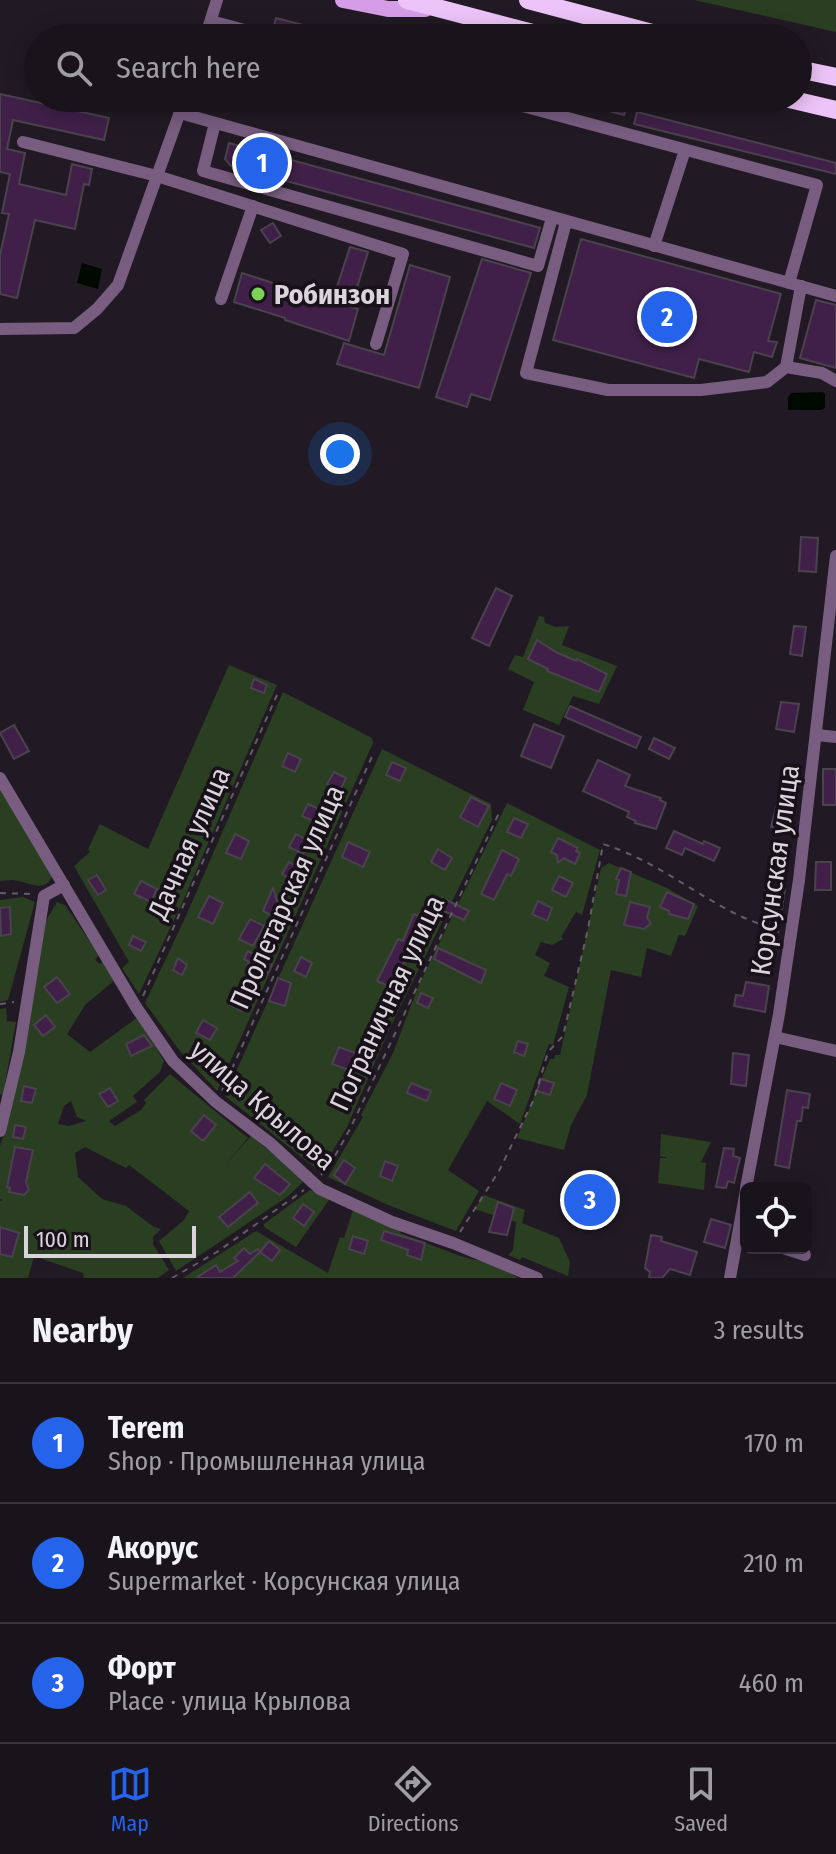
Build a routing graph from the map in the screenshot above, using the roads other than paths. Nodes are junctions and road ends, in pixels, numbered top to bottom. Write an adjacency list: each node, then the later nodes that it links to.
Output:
1 (217, 0): 6 (street)
2 (343, 0): 5 (main road)
3 (407, 0): 5 (highway)
4 (528, 0): 10 (highway)
5 (440, 9): 9 (highway)
6 (211, 21): 7 (street); 8 (street)
7 (210, 24)
8 (222, 24)
9 (498, 24)
10 (618, 24)
11 (812, 72): 12 (highway)
12 (836, 77)
13 (812, 104): 14 (highway)
14 (836, 110)
15 (545, 112): 19 (street)
16 (180, 113): 17 (street); 20 (street)
17 (215, 123): 22 (street); 22 (street)
18 (23, 142): 20 (street)
19 (685, 150): 24 (street); 25 (street)
20 (157, 176): 21 (street); 28 (street)
21 (253, 206): 27 (street); 29 (street)
22 (552, 218): 23 (street)
23 (566, 222): 24 (street); 30 (street)
24 (654, 246): 25 (street)
25 (795, 285): 26 (street); 30 (street)
26 (836, 296)
27 (221, 299)
28 (0, 329)
29 (376, 344)
30 (786, 367): 31 (street)
31 (836, 381)
32 (836, 556): 33 (street, Корсунская улица)
33 (817, 735): 34 (street); 37 (street, Корсунская улица)
34 (836, 737)
35 (0, 778): 36 (street, улица Крылова)
36 (64, 885): 39 (street); 44 (street, улица Крылова)
37 (775, 1037): 38 (street); 40 (street, Корсунская улица)
38 (836, 1051)
39 (0, 1131)
40 (747, 1182)
41 (740, 1241): 45 (street, Корсунская улица)
42 (802, 1254): 43 (street)
43 (805, 1255)
44 (537, 1278)
45 (730, 1278)

